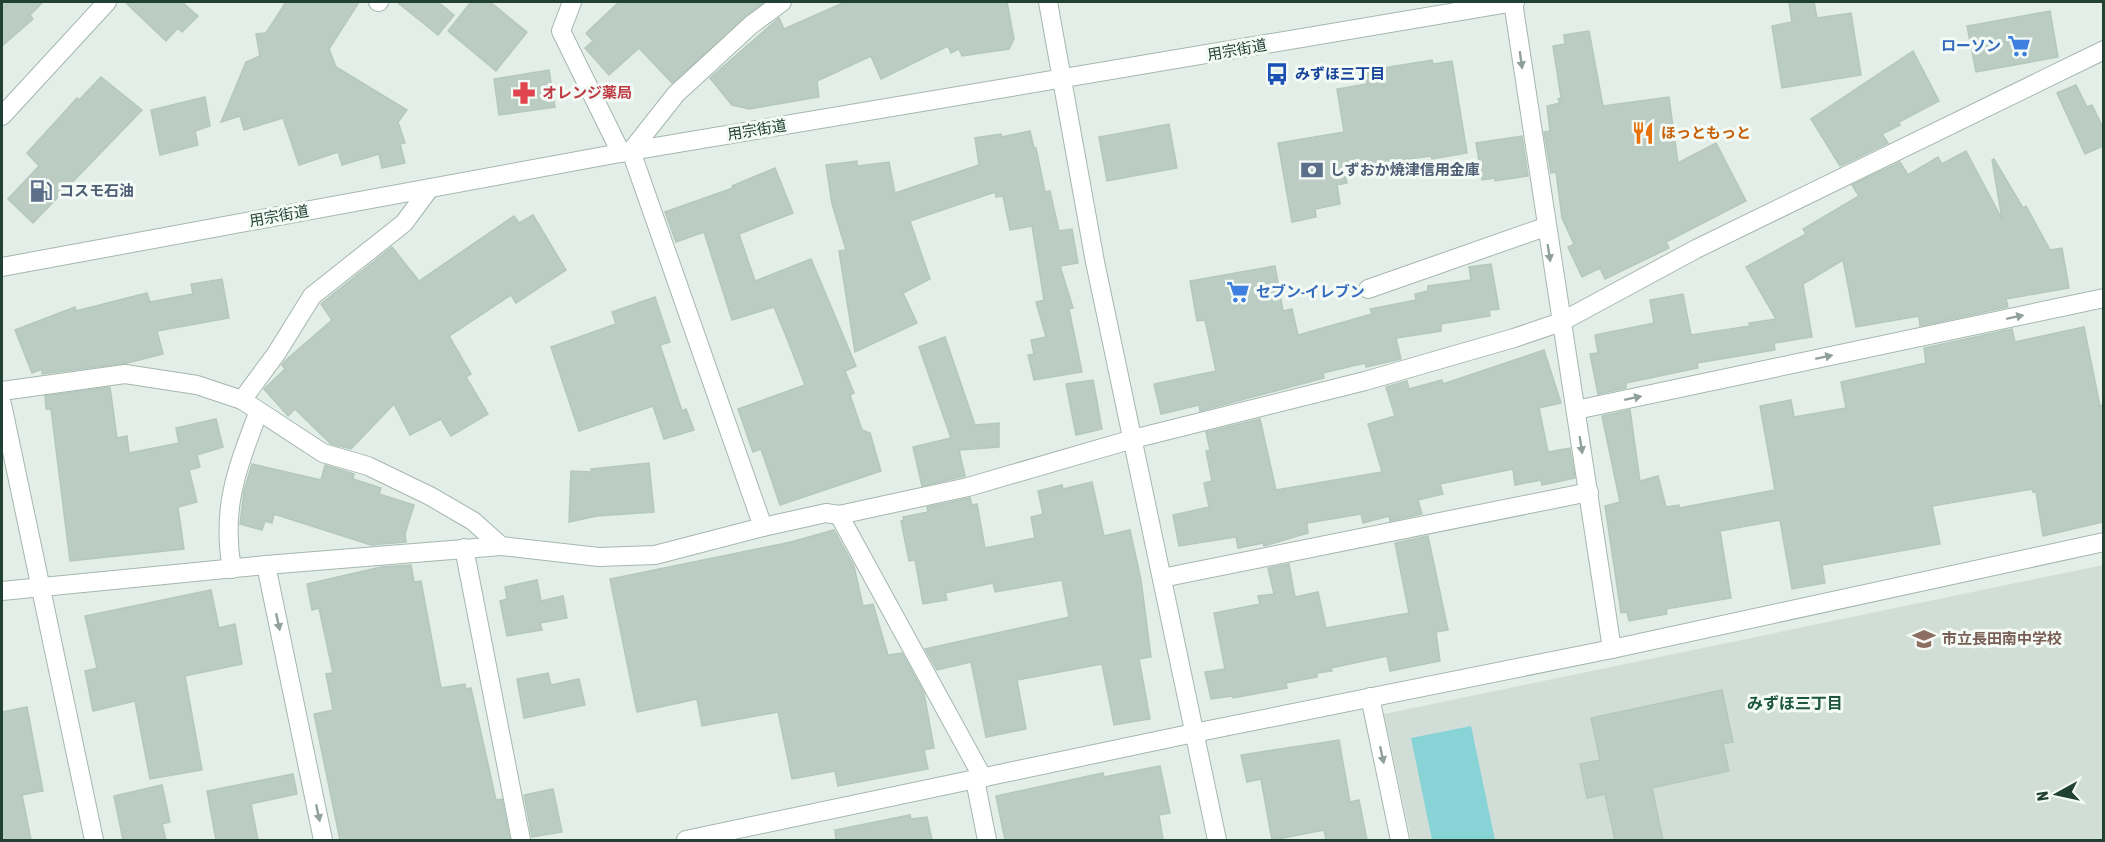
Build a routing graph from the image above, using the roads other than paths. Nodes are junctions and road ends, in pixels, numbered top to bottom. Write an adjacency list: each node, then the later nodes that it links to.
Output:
1 (107, 2): 8 (street)
2 (572, 2): 9 (street)
3 (782, 2): 9 (street)
4 (1048, 2): 7 (street)
5 (1513, 2): 7 (street, 用宗街道); 11 (street, one-way to 11)
6 (2103, 50): 15 (street)
7 (1062, 80): 9 (street, 用宗街道); 21 (street)
8 (2, 116)
9 (626, 152): 10 (street, 用宗街道); 24 (street)
10 (430, 188): 12 (street, 用宗街道); 17 (street)
11 (1545, 227): 13 (street); 15 (street, one-way to 15)
12 (2, 267)
13 (1368, 289)
14 (2103, 298): 19 (street, one-way to 14)
15 (1561, 322): 19 (street); 21 (street)
16 (2, 391): 17 (street)
17 (242, 400): 20 (street)
18 (2, 404): 31 (street)
19 (1576, 410): 22 (street, one-way to 22)
20 (258, 413): 26 (street); 29 (street)
21 (1133, 439): 23 (street); 30 (street)
22 (1589, 492): 30 (street); 33 (street)
23 (839, 514): 24 (street); 36 (street)
24 (763, 527): 26 (street)
25 (2103, 542): 33 (street)
26 (501, 546): 27 (street)
27 (464, 548): 28 (street); 40 (street)
28 (266, 565): 29 (street); 39 (street, one-way to 39)
29 (232, 569): 31 (street)
30 (1162, 578): 35 (street)
31 (40, 587): 32 (street); 38 (street)
32 (2, 591)
33 (1612, 649): 34 (street)
34 (1370, 697): 35 (street); 44 (street, one-way to 44)
35 (1194, 733): 36 (street); 43 (street)
36 (979, 779): 37 (street); 42 (street)
37 (765, 833): 41 (street)
38 (94, 840)
39 (323, 840)
40 (521, 840)
41 (686, 840)
42 (987, 840)
43 (1217, 840)
44 (1400, 840)

